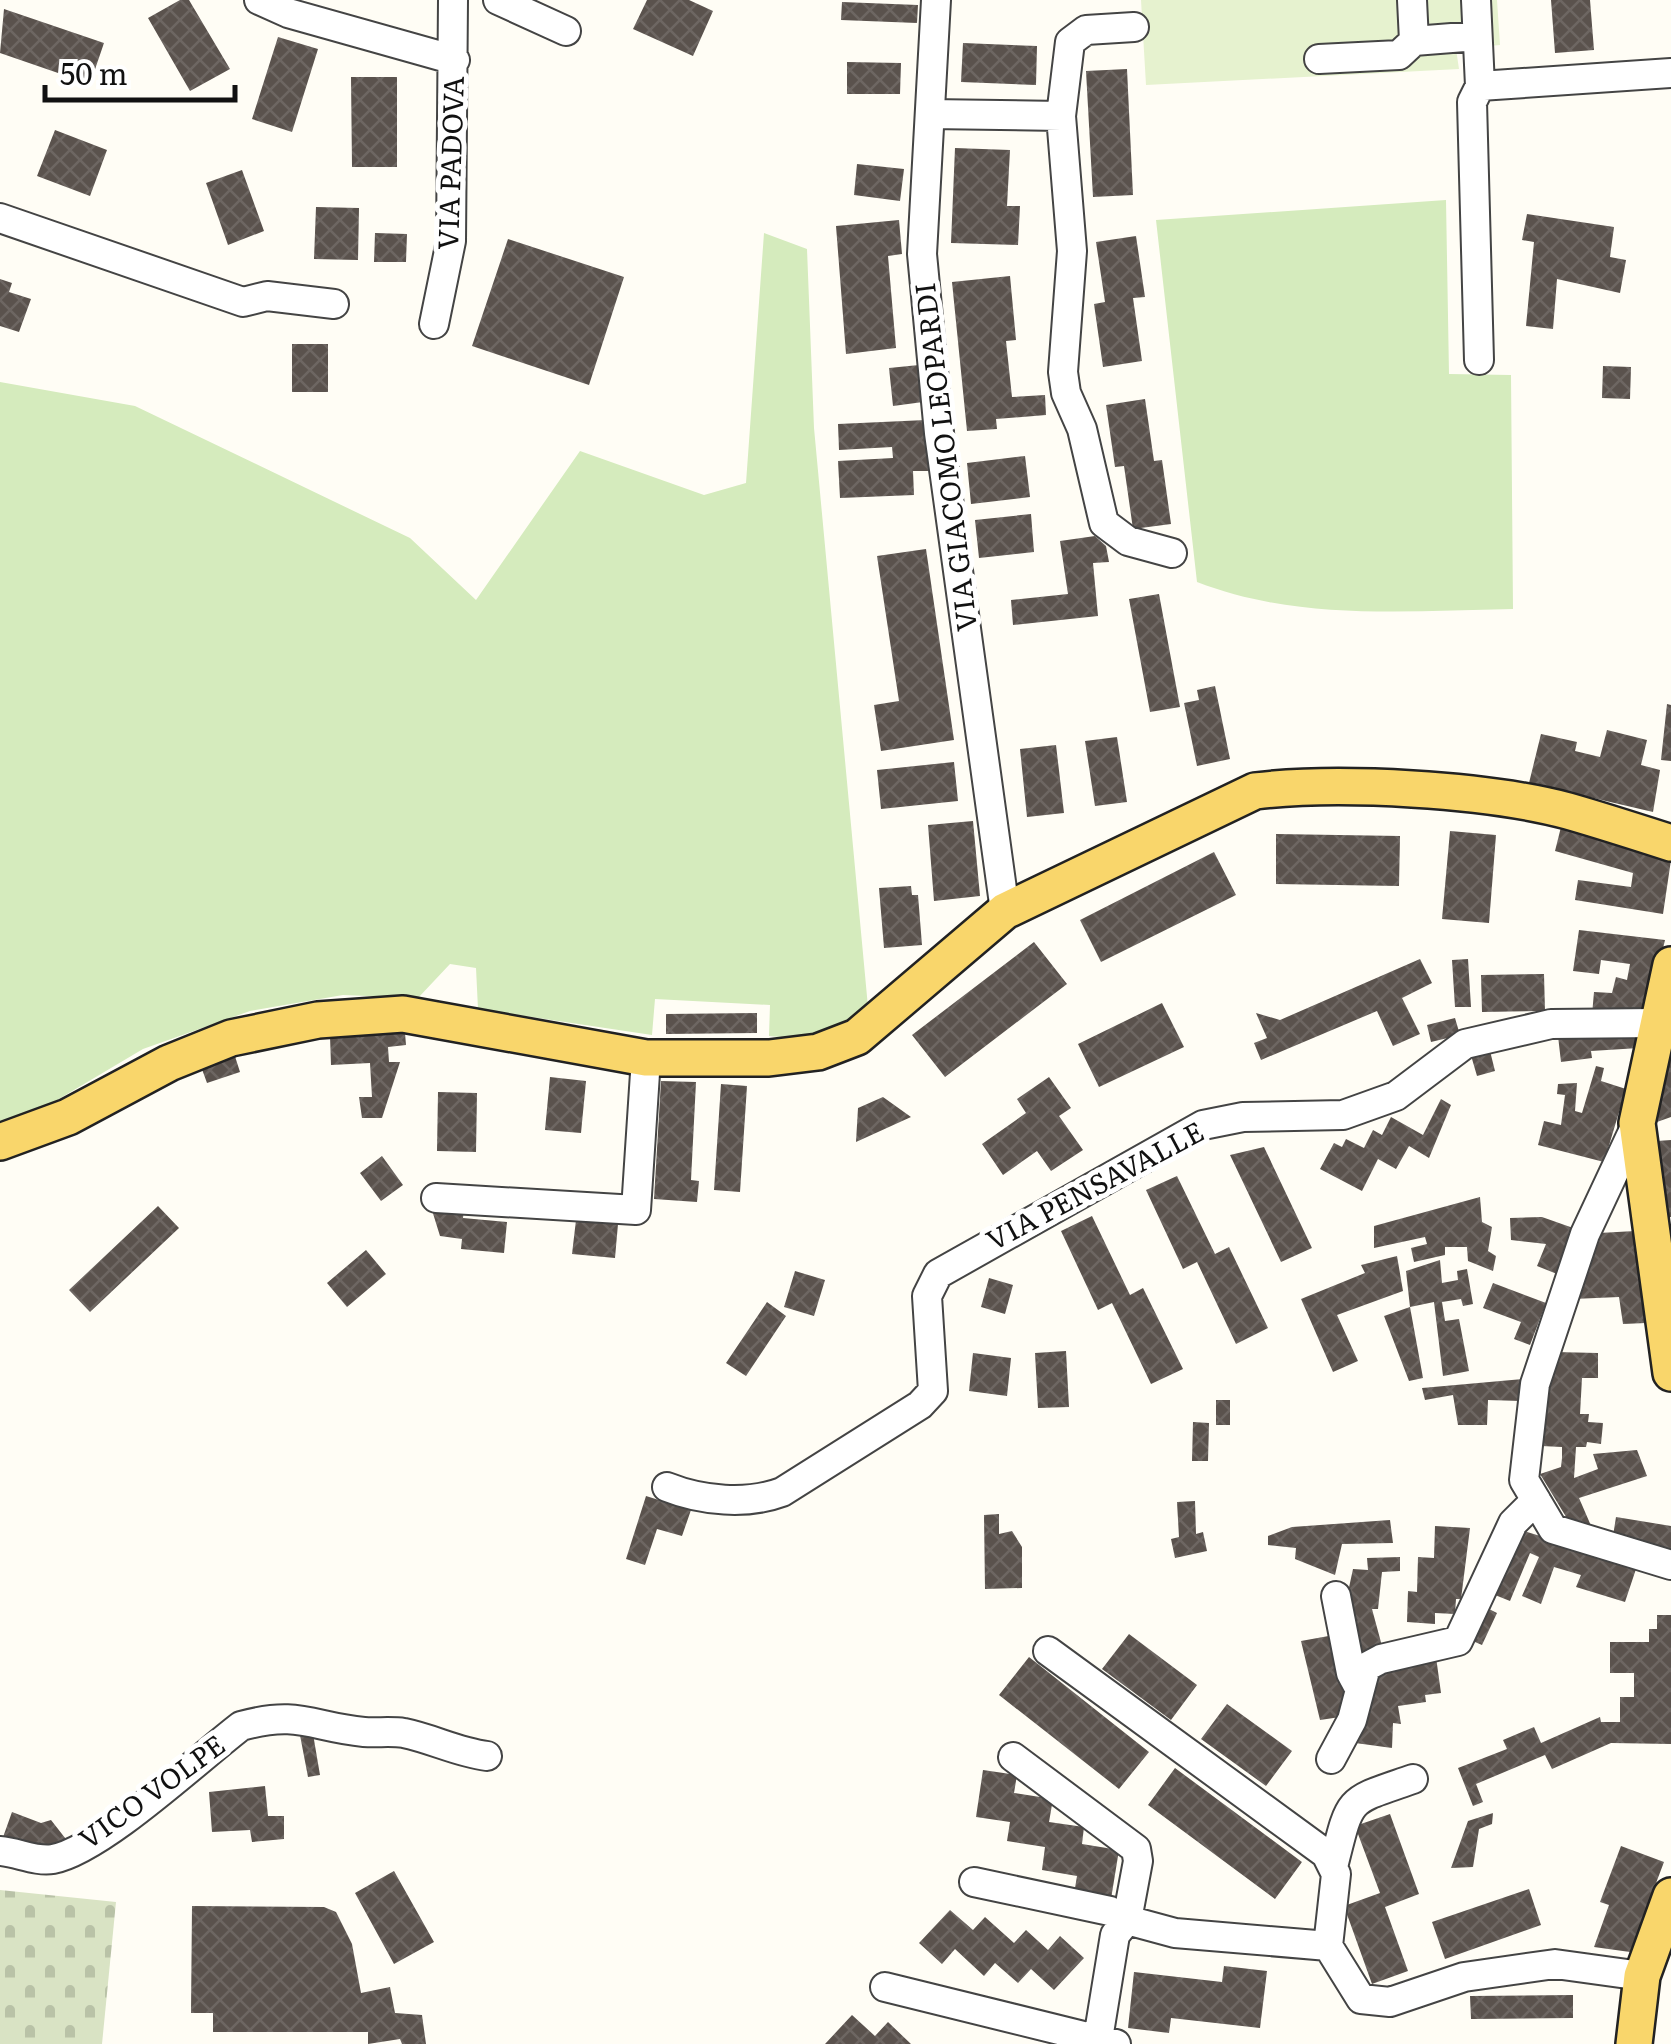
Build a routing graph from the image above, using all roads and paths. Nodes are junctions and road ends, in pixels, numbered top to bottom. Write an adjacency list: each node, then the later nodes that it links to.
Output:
1 (259, 0): 12 (street)
2 (453, 0): 12 (street, VIA PADOVA)
3 (498, 0): 8 (street)
4 (936, 0): 15 (street, VIA GIACOMO LEOPARDI)
5 (1412, 0): 10 (street)
6 (1476, 0): 9 (street)
7 (1134, 28): 16 (street)
8 (566, 31)
9 (1477, 36): 10 (street); 14 (street)
10 (1414, 40): 11 (street)
11 (1320, 59)
12 (455, 60): 19 (street, VIA PADOVA)
13 (1671, 72): 14 (street)
14 (1480, 86): 20 (street)
15 (930, 114): 16 (street); 23 (street, VIA GIACOMO LEOPARDI)
16 (1061, 116): 21 (street)
17 (0, 218): 18 (street)
18 (334, 304)
19 (434, 324)
20 (1479, 360)
21 (1172, 554)
22 (1671, 843): 23 (main road)
23 (1005, 911): 26 (main road)
24 (1671, 965): 25 (main road)
25 (1656, 1023): 27 (main road); 31 (street, VIA PENSAVALLE)
26 (646, 1058): 28 (main road); 29 (street)
27 (1637, 1123): 30 (main road); 32 (street)
28 (0, 1142)
29 (436, 1198)
30 (1671, 1373)
31 (667, 1486)
32 (1536, 1500): 33 (street); 36 (street)
33 (1671, 1566)
34 (1336, 1596): 36 (street)
35 (1048, 1651): 42 (street)
36 (1358, 1686): 39 (street)
37 (487, 1756): 41 (street, VICO VOLPE)
38 (1013, 1757): 45 (street)
39 (1330, 1759)
40 (1413, 1779): 42 (street)
41 (0, 1851)
42 (1334, 1863): 46 (street)
43 (974, 1882): 45 (street)
44 (1671, 1896): 47 (main road)
45 (1126, 1920): 46 (street); 49 (street)
46 (1328, 1946): 47 (street)
47 (1642, 1976): 50 (main road)
48 (885, 1987): 49 (street)
49 (1107, 2042)
50 (1634, 2044)

